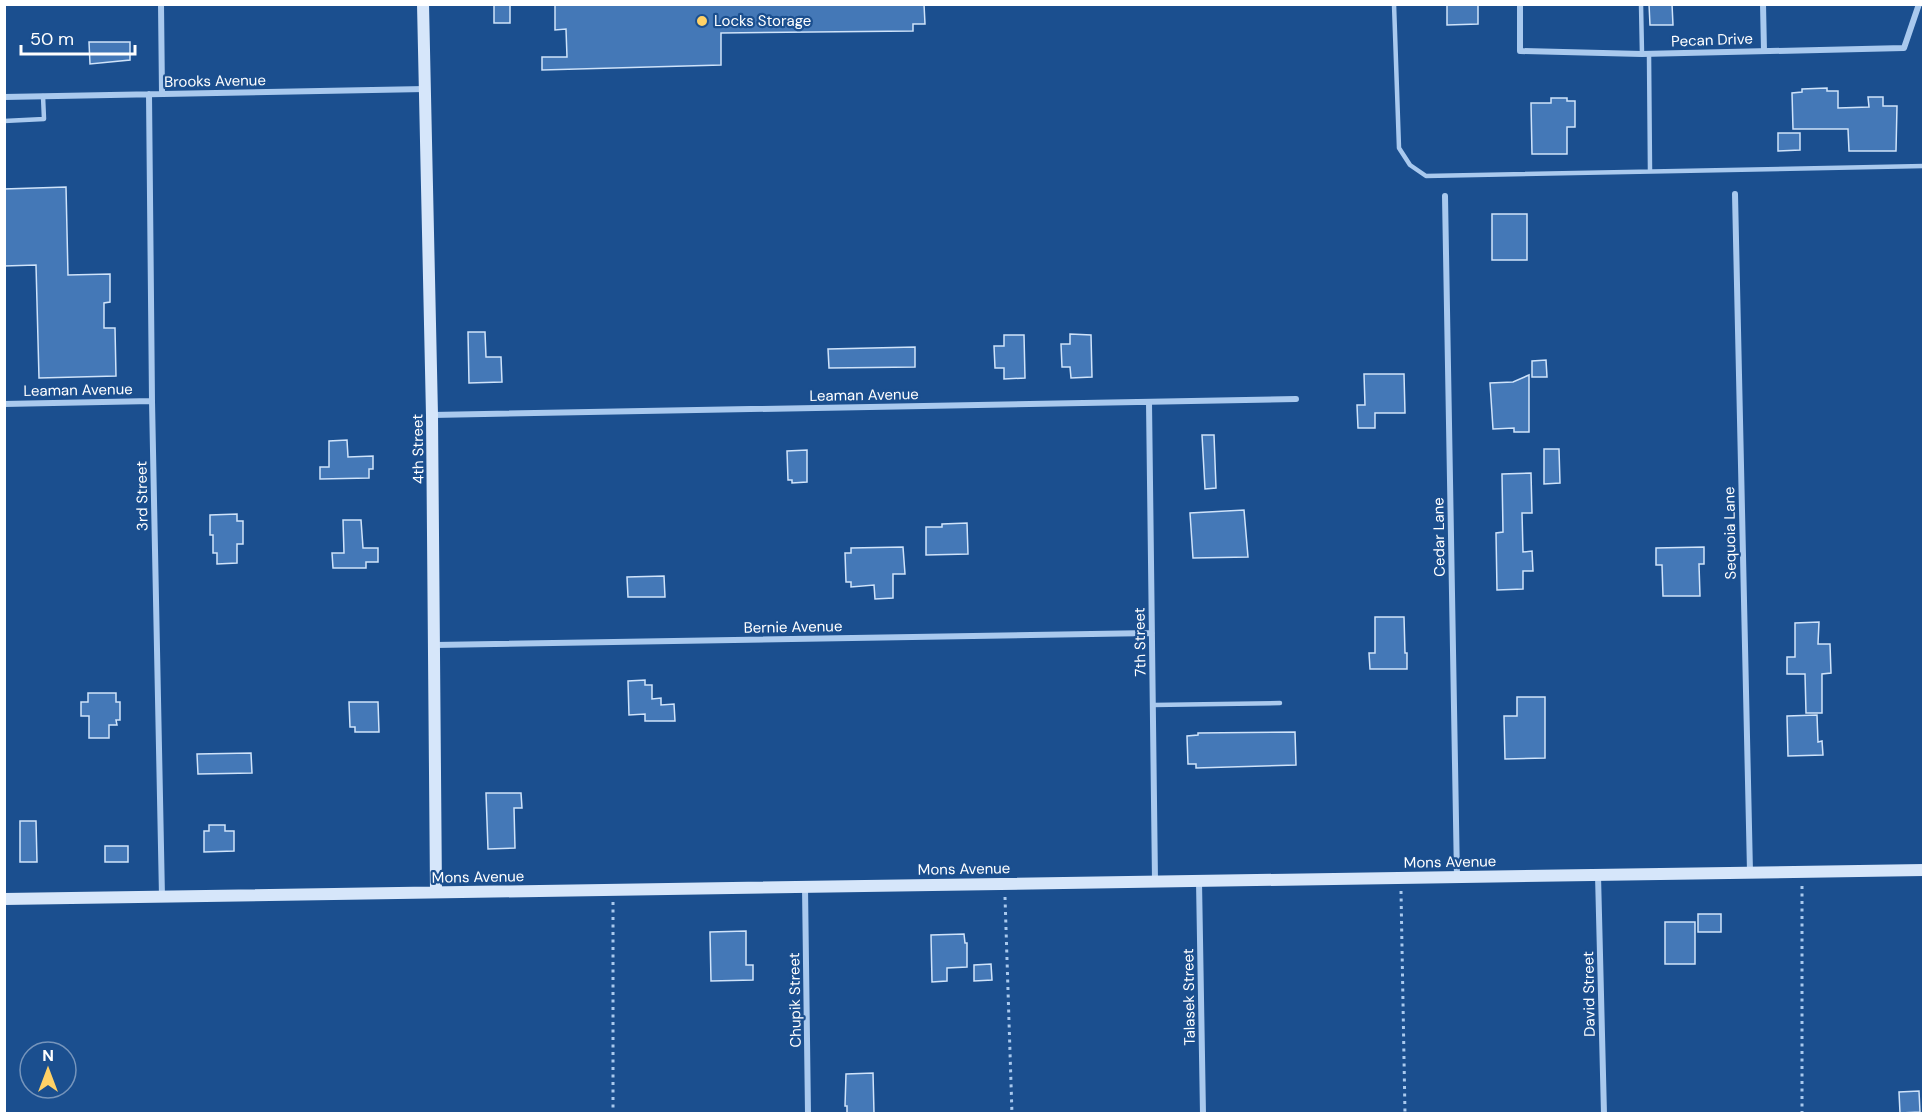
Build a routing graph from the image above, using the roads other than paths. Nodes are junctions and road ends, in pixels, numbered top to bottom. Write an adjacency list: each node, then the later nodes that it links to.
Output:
1 (161, 4): 12 (street)
2 (423, 4): 10 (street, 4th Street)
3 (1394, 4): 17 (lane)
4 (1520, 4): 9 (street, Pecan Drive)
5 (1641, 4): 9 (lane)
6 (1763, 4): 8 (street)
7 (1918, 4): 8 (street, Pecan Drive)
8 (1764, 51): 9 (street, Pecan Drive)
9 (1645, 54): 17 (lane)
10 (425, 89): 12 (street, Brooks Avenue); 24 (street, 4th Street)
11 (149, 94): 12 (street, Brooks Avenue); 13 (street, Brooks Avenue); 21 (street, 3rd Street)
12 (162, 94)
13 (43, 96): 14 (street, Brooks Avenue); 15 (lane)
14 (4, 97)
15 (4, 121)
16 (1923, 166): 17 (lane)
17 (1650, 171)
18 (1735, 194): 30 (street, Sequoia Lane)
19 (1445, 196): 32 (street, Cedar Lane)
20 (1296, 399): 22 (street, Leaman Avenue)
21 (152, 401): 23 (street, Leaman Avenue); 37 (street, 3rd Street)
22 (1149, 402): 24 (street, Leaman Avenue); 25 (street, 7th Street)
23 (4, 404)
24 (432, 415): 26 (street, 4th Street)
25 (1152, 633): 26 (street, Bernie Avenue); 28 (street, 7th Street)
26 (435, 645): 36 (street, 4th Street)
27 (1280, 703): 28 (lane)
28 (1153, 705): 33 (street, 7th Street)
29 (1923, 870): 30 (street, Mons Avenue)
30 (1750, 872): 31 (street, Mons Avenue)
31 (1598, 875): 32 (street, Mons Avenue); 41 (street, David Street)
32 (1457, 877): 34 (street, Mons Avenue)
33 (1155, 881): 34 (street, Mons Avenue); 35 (street, Mons Avenue)
34 (1199, 881): 40 (street, Talasek Street)
35 (805, 887): 36 (street, Mons Avenue); 39 (street, Chupik Street)
36 (436, 892): 37 (street, Mons Avenue)
37 (162, 897): 38 (street, Mons Avenue)
38 (4, 899)
39 (808, 1113)
40 (1203, 1113)
41 (1604, 1113)

